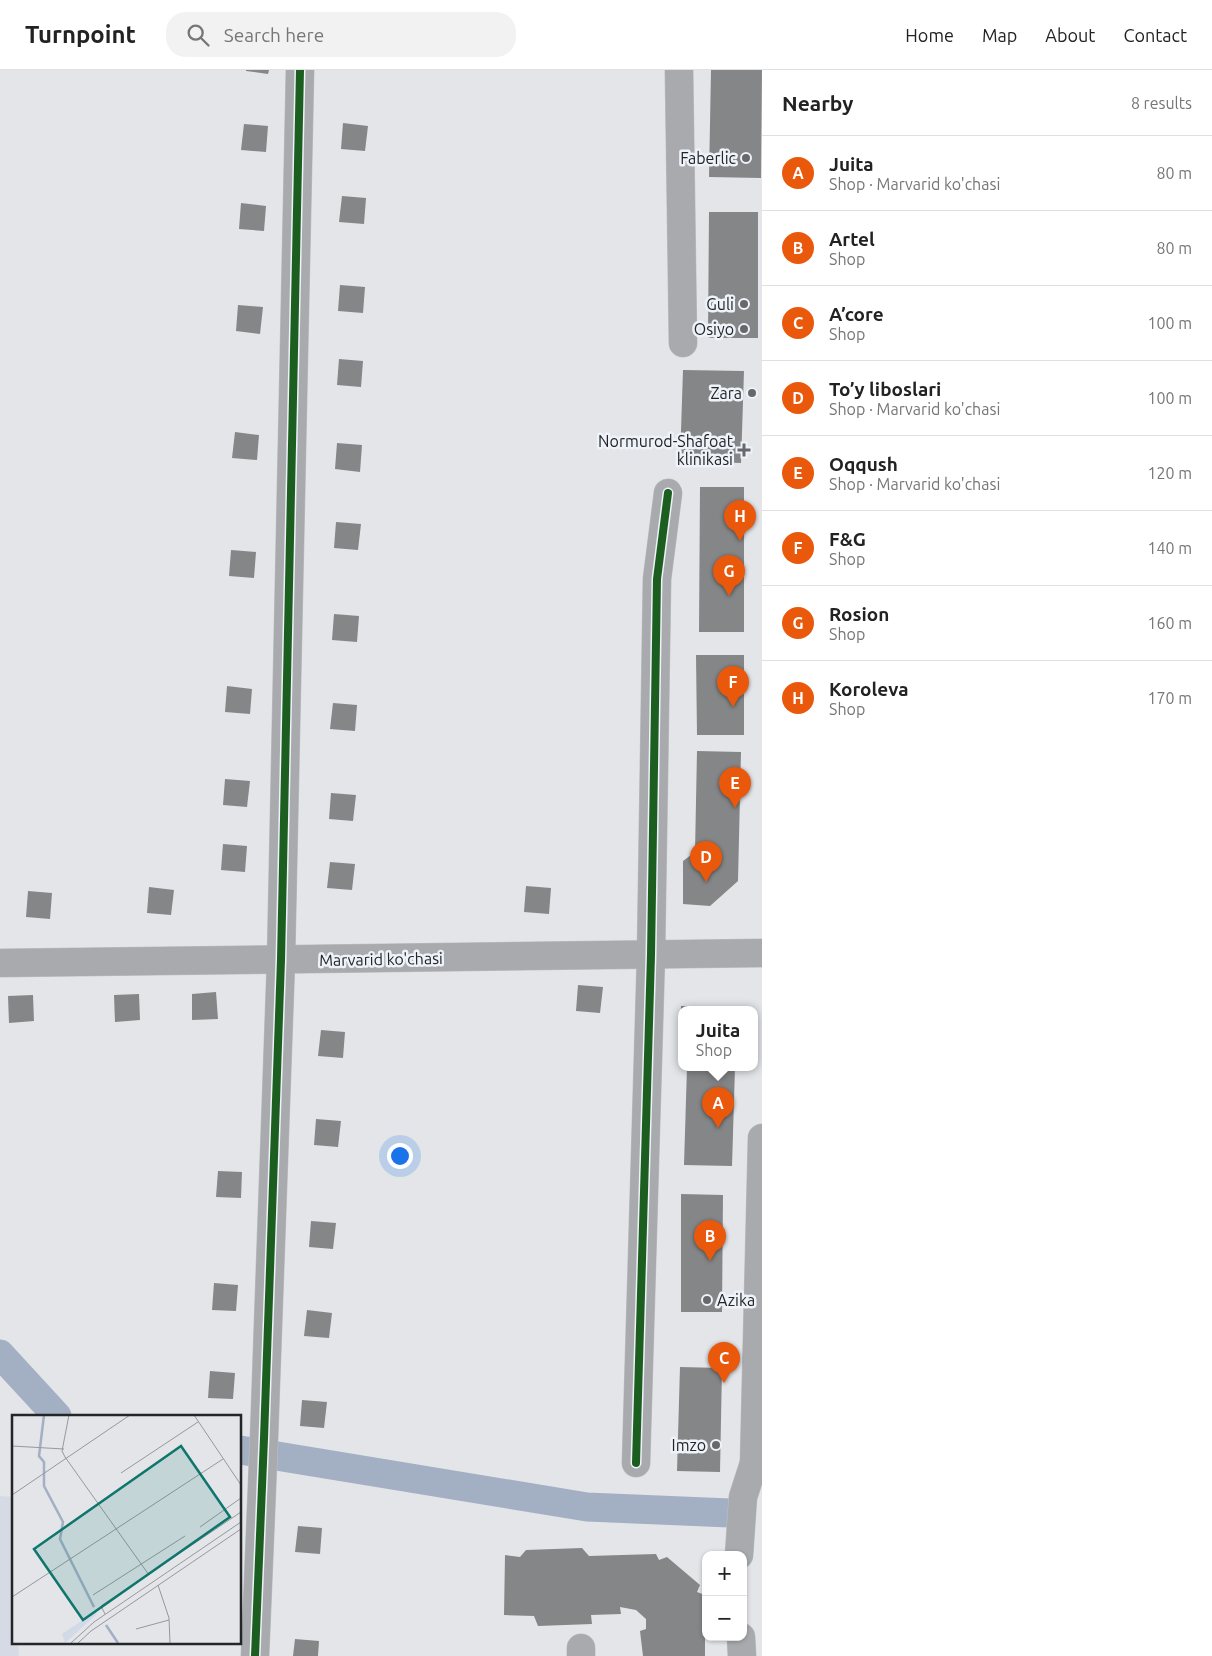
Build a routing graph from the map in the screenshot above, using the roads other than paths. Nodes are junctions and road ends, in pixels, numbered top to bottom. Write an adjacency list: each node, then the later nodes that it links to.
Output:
1 (300, 70): 7 (street)
2 (679, 70): 3 (street)
3 (683, 343)
4 (668, 493): 6 (street)
5 (762, 954): 6 (street, Marvarid ko'chasi)
6 (651, 955): 7 (street, Marvarid ko'chasi); 10 (street)
7 (281, 960): 8 (street, Marvarid ko'chasi); 14 (street)
8 (0, 963)
9 (762, 1138): 11 (street)
10 (636, 1463)
11 (758, 1464): 12 (street)
12 (739, 1551)
13 (741, 1641): 15 (street)
14 (255, 1656)
15 (742, 1656)

